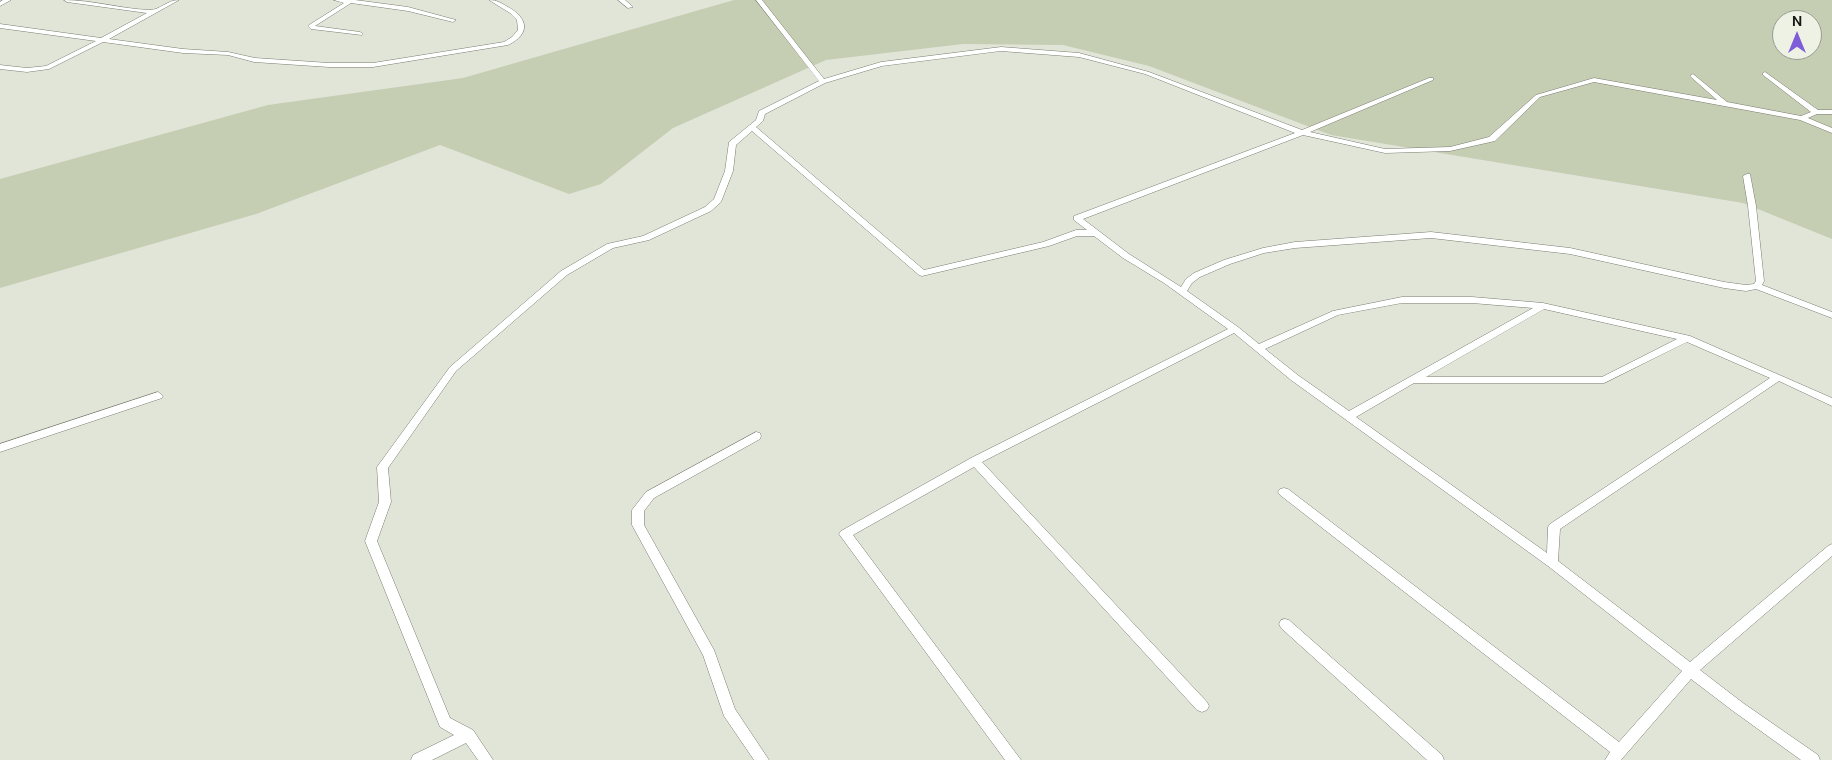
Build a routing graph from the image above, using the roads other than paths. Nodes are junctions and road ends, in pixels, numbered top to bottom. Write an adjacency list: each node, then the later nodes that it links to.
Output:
1 (8, 0): 9 (street)
2 (67, 0): 11 (street)
3 (176, 0): 11 (street)
4 (337, 0): 8 (street)
5 (492, 0): 15 (street)
6 (621, 0): 10 (street)
7 (759, 0): 20 (street)
8 (352, 1): 12 (street); 14 (street)
9 (0, 4)
10 (630, 7)
11 (152, 12): 15 (street)
12 (453, 20)
13 (0, 26): 15 (street)
14 (360, 34)
15 (102, 39): 16 (street)
16 (0, 67)
17 (1765, 74): 22 (street)
18 (1693, 76): 21 (street)
19 (1431, 79): 27 (street)
20 (823, 82): 25 (street); 27 (street)
21 (1724, 104): 24 (street); 27 (street)
22 (1816, 112): 23 (street); 24 (street)
23 (1832, 112)
24 (1802, 118): 26 (street)
25 (752, 127): 29 (street); 51 (street)
26 (1832, 131)
27 (1302, 133): 29 (street)
28 (1747, 176): 30 (street)
29 (1096, 233): 31 (street)
30 (1757, 286): 31 (street); 33 (street)
31 (1182, 292): 34 (street)
32 (1543, 306): 35 (street); 36 (street); 38 (street)
33 (1832, 315)
34 (1235, 328): 36 (street); 44 (street)
35 (1687, 338): 37 (street); 38 (street)
36 (1258, 348): 41 (street)
37 (1778, 376): 40 (street); 47 (street)
38 (1412, 380): 41 (street)
39 (158, 396): 43 (street)
40 (1832, 402)
41 (1349, 416): 47 (street)
42 (756, 436): 55 (street)
43 (0, 448)
44 (975, 461): 50 (street); 56 (street)
45 (1284, 492): 52 (street)
46 (1832, 550): 49 (street)
47 (1552, 563): 49 (street)
48 (1286, 624): 57 (street)
49 (1690, 670): 52 (street); 58 (street)
50 (1202, 706)
51 (468, 735): 53 (street); 54 (street)
52 (1616, 755)
53 (418, 760)
54 (486, 760)
55 (762, 760)
56 (1014, 760)
57 (1437, 760)
58 (1813, 760)

